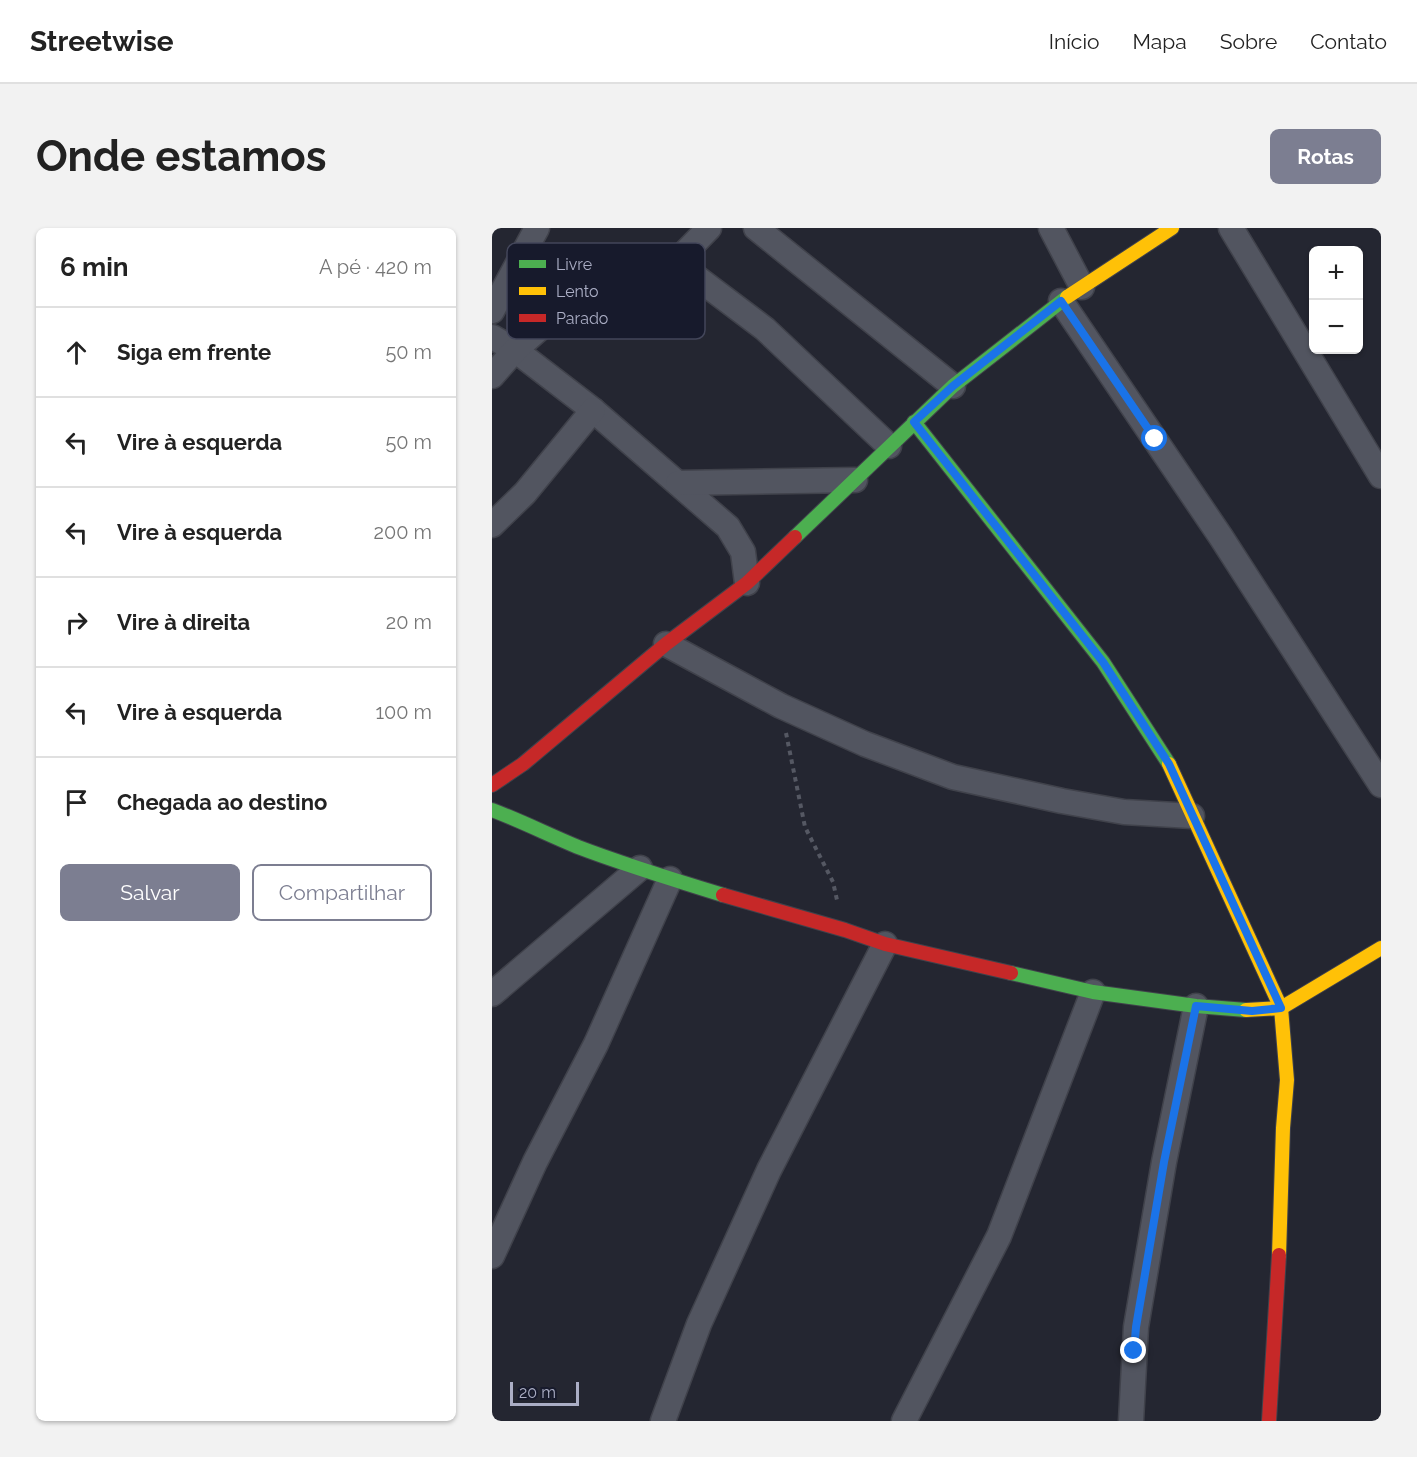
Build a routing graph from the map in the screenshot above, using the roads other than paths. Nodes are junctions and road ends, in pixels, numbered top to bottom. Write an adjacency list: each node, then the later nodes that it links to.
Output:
1 (537, 228): 7 (street)
2 (709, 228): 8 (street)
3 (756, 228): 18 (street)
4 (1051, 228): 11 (street)
5 (1172, 228): 11 (street)
6 (1231, 228): 22 (street)
7 (529, 243)
8 (694, 243)
9 (507, 283): 13 (street)
10 (705, 284): 21 (street)
11 (1082, 287): 12 (street)
12 (1061, 301): 18 (street); 30 (street)
13 (492, 311)
14 (492, 337): 16 (street)
15 (527, 339): 16 (street)
16 (515, 350): 17 (street); 19 (street)
17 (492, 376)
18 (953, 386): 20 (street)
19 (593, 410): 25 (street); 26 (street)
20 (914, 422): 21 (street); 32 (street)
21 (889, 446): 24 (street)
22 (1373, 447): 23 (street)
23 (1381, 476)
24 (855, 480): 25 (street); 27 (street)
25 (678, 483): 27 (street)
26 (492, 525)
27 (747, 583): 28 (street)
28 (666, 644): 29 (street); 32 (street)
29 (492, 785)
30 (1381, 785)
31 (492, 810): 33 (street)
32 (1192, 816): 40 (street)
33 (640, 868): 34 (street); 38 (street)
34 (670, 879): 35 (street); 41 (street)
35 (885, 944): 37 (street); 42 (street)
36 (1381, 948): 40 (street)
37 (1094, 992): 39 (street); 43 (street)
38 (492, 993)
39 (1196, 1006): 40 (street); 44 (street)
40 (1281, 1008): 45 (street)
41 (492, 1256)
42 (663, 1421)
43 (904, 1421)
44 (1131, 1421)
45 (1269, 1421)

